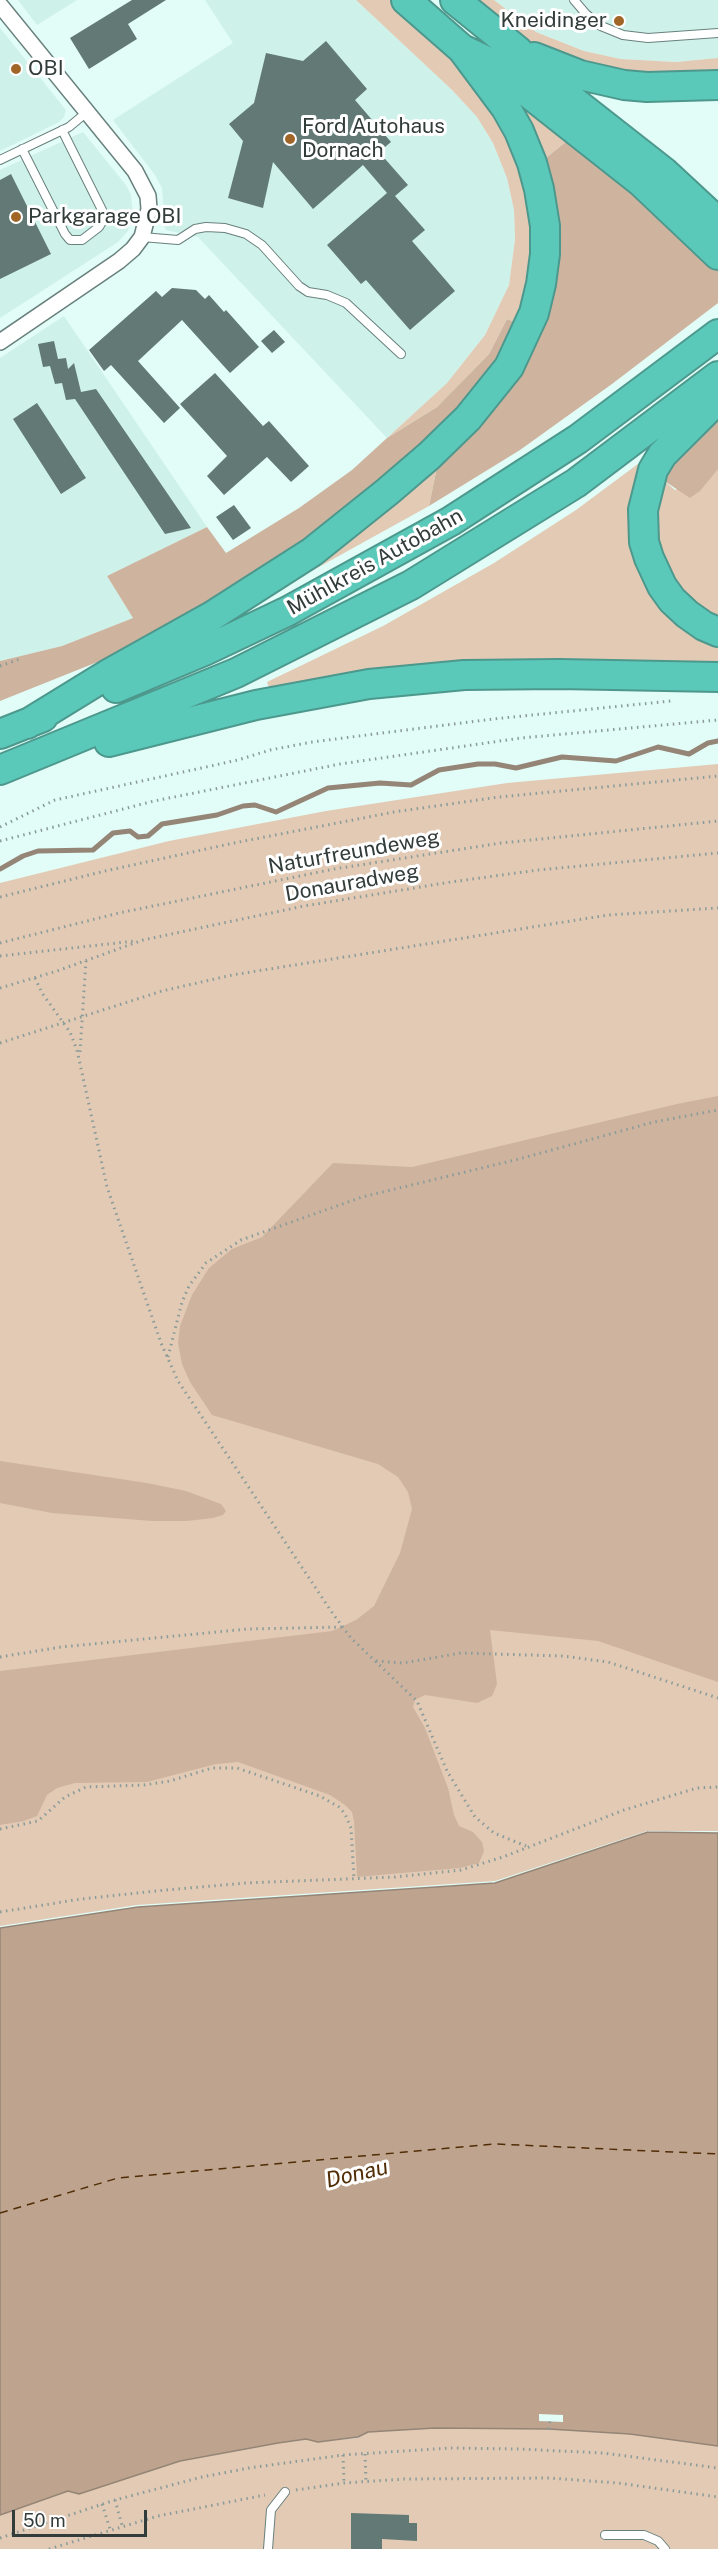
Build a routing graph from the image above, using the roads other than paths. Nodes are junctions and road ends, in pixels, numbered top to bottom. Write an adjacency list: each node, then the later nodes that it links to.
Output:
1 (406, 0): 6 (highway)
2 (455, 0): 7 (highway)
3 (574, 0): 5 (lane)
4 (0, 5): 9 (street)
5 (718, 33)
6 (462, 49): 15 (highway); 23 (highway)
7 (518, 51): 8 (highway); 13 (highway)
8 (718, 85)
9 (87, 112): 10 (lane); 14 (street)
10 (62, 130): 11 (lane); 11 (lane)
11 (22, 149): 12 (lane)
12 (0, 160)
13 (718, 222)
14 (142, 237): 17 (street); 18 (lane)
15 (718, 255)
16 (713, 338): 23 (highway, Mühlkreis Autobahn)
17 (0, 342)
18 (402, 354)
19 (718, 376): 25 (highway, Mühlkreis Autobahn)
20 (718, 399): 21 (highway)
21 (718, 632)
22 (718, 677): 25 (highway)
23 (27, 724): 24 (highway, Mühlkreis Autobahn)
24 (0, 734)
25 (8, 767)
26 (285, 2492): 28 (lane)
27 (605, 2535): 29 (lane)
28 (268, 2549)
29 (665, 2549)

